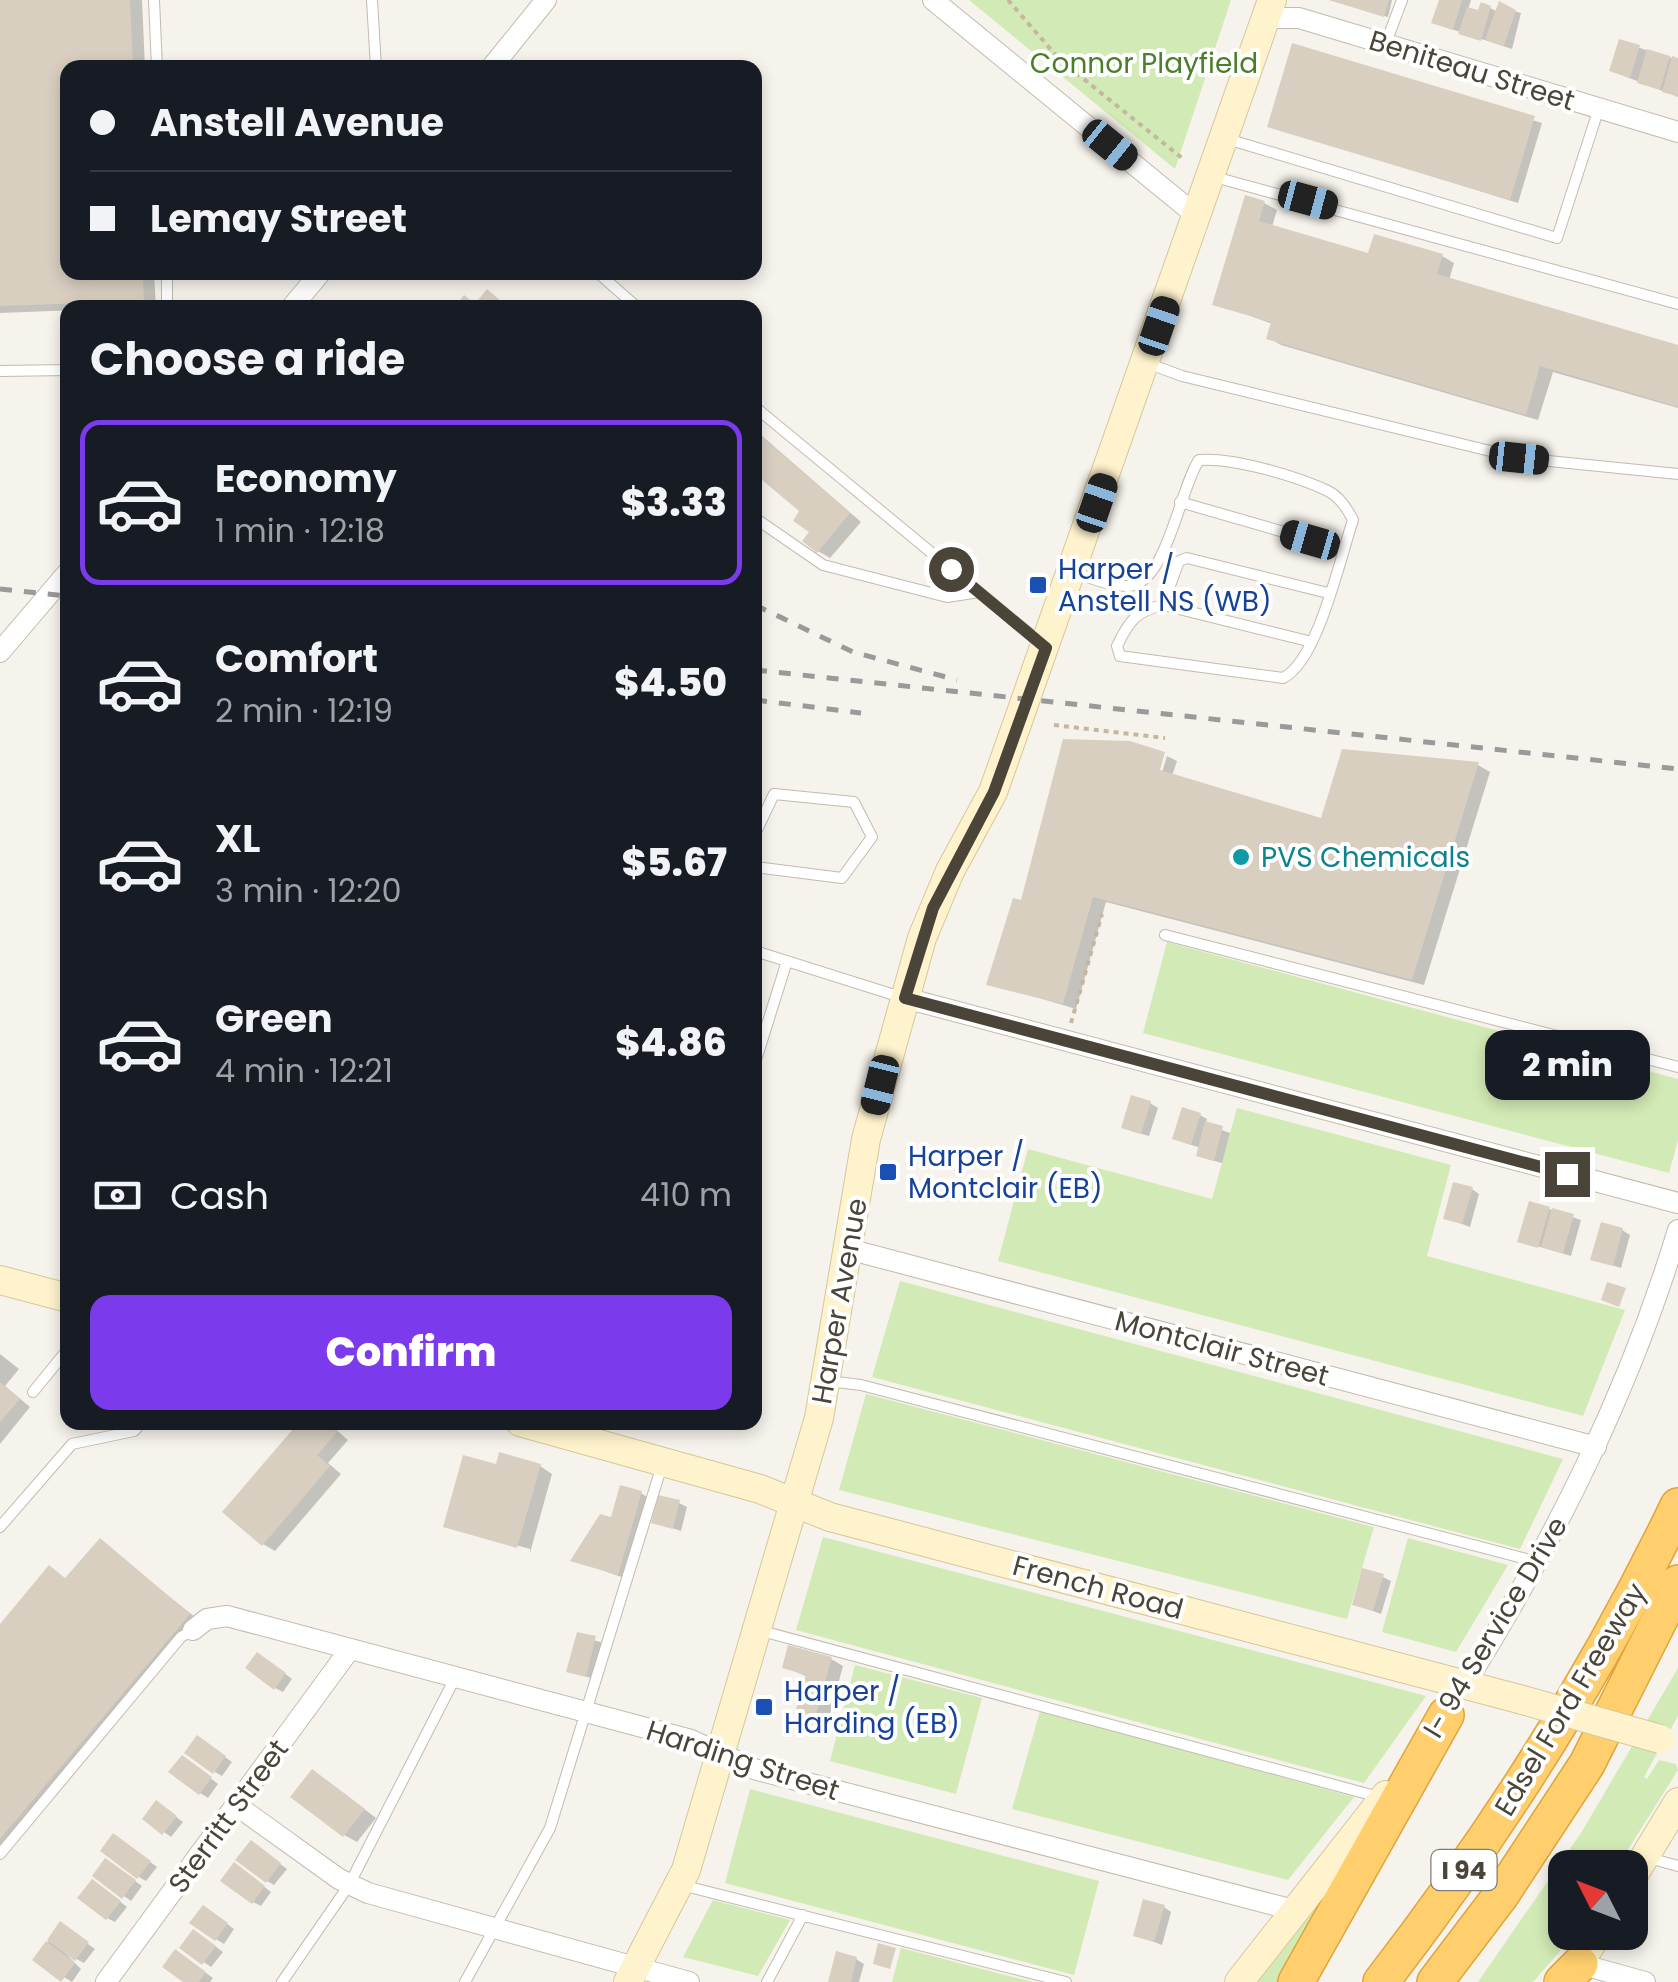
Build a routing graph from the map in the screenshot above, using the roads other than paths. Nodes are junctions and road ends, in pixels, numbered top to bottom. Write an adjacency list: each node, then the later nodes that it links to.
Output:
1 (154, 0): 8 (lane)
2 (372, 0): 9 (lane)
3 (546, 0): 10 (street)
4 (933, 0): 15 (street)
5 (1402, 0): 7 (lane)
6 (1268, 9): 7 (street, Beniteau Street); 13 (main road, Harper Avenue)
7 (1386, 44): 11 (street, Beniteau Street)
8 (157, 60)
9 (376, 60)
10 (497, 60)
11 (1599, 108): 12 (street, Beniteau Street); 13 (lane)
12 (1678, 132)
13 (1224, 138): 14 (main road, Harper Avenue)
14 (1211, 176): 15 (main road, Harper Avenue); 18 (lane)
15 (1197, 216): 19 (main road, Harper Avenue)
16 (606, 280): 17 (lane)
17 (629, 300)
18 (1678, 304)
19 (1146, 362): 23 (lane); 27 (main road, Harper Avenue)
20 (60, 370): 21 (lane)
21 (0, 371)
22 (762, 413): 29 (lane)
23 (1678, 474)
24 (1180, 502): 26 (lane); 26 (lane); 27 (lane)
25 (762, 523): 29 (lane)
26 (1343, 548): 30 (lane)
27 (1073, 573): 33 (main road, Harper Avenue)
28 (60, 581): 34 (street)
29 (979, 592): 33 (lane)
30 (1328, 593): 31 (lane); 32 (lane)
31 (1163, 605): 32 (lane); 32 (lane)
32 (1312, 642)
33 (1046, 648): 40 (main road, Harper Avenue)
34 (0, 652)
35 (762, 819): 36 (lane)
36 (762, 868)
37 (1165, 935): 42 (lane)
38 (762, 953): 39 (lane)
39 (787, 961): 40 (lane); 41 (lane)
40 (905, 998): 43 (street); 45 (main road, Harper Avenue)
41 (762, 1041)
42 (1678, 1067)
43 (1678, 1203)
44 (1678, 1230): 53 (street, I- 94 Service Drive)
45 (848, 1249): 49 (main road, Harper Avenue); 53 (street, Montclair Street)
46 (0, 1280): 47 (main road)
47 (60, 1296)
48 (60, 1359): 50 (lane)
49 (828, 1381): 55 (main road, Harper Avenue); 58 (lane)
50 (33, 1392)
51 (135, 1430): 57 (lane)
52 (549, 1430): 54 (main road, French Road)
53 (1596, 1447): 58 (street, I- 94 Service Drive)
54 (663, 1462): 55 (main road, French Road); 65 (lane)
55 (794, 1503): 61 (main road, Harper Avenue); 64 (main road, French Road)
56 (1678, 1506): 92 (highway, Edsel Ford Freeway / I 94)
57 (0, 1527)
58 (1538, 1562): 64 (street, I- 94 Service Drive)
59 (1678, 1583): 93 (highway, Edsel Ford Freeway / I 94)
60 (193, 1630): 62 (street, Harding Street); 73 (lane)
61 (757, 1630): 68 (main road, Harper Avenue); 69 (lane)
62 (350, 1649): 63 (street, Harding Street); 71 (street, Sterritt Street)
63 (455, 1677): 65 (street, Harding Street); 76 (lane)
64 (1466, 1684): 66 (main road, I- 94 Service Drive); 67 (main road, French Road, bridge)
65 (588, 1712): 68 (street, Harding Street); 80 (lane)
66 (1446, 1714): 69 (main road, I- 94 Service Drive); 91 (highway)
67 (1669, 1742)
68 (719, 1756): 77 (main road, Harper Avenue); 78 (street, Harding Street)
69 (1384, 1798): 78 (main road, I- 94 Service Drive)
70 (1678, 1802): 72 (main road)
71 (236, 1805): 76 (street); 84 (street, Sterritt Street)
72 (1648, 1851)
73 (0, 1854)
74 (1648, 1857): 75 (lane)
75 (1678, 1866)
76 (348, 1885): 80 (street); 85 (lane)
77 (680, 1885): 79 (lane); 82 (main road, Harper Avenue)
78 (1297, 1910): 90 (main road, I- 94 Service Drive)
79 (803, 1915): 88 (lane); 89 (lane)
80 (496, 1928): 82 (street); 86 (lane)
81 (1587, 1950): 83 (main road)
82 (632, 1975): 87 (street)
83 (1570, 1976): 94 (street)
84 (106, 1982)
85 (282, 1982)
86 (466, 1982)
87 (689, 1982)
88 (768, 1982)
89 (1066, 1982)
90 (1240, 1982)
91 (1296, 1982)
92 (1381, 1982)
93 (1435, 1982)
94 (1645, 1982)

